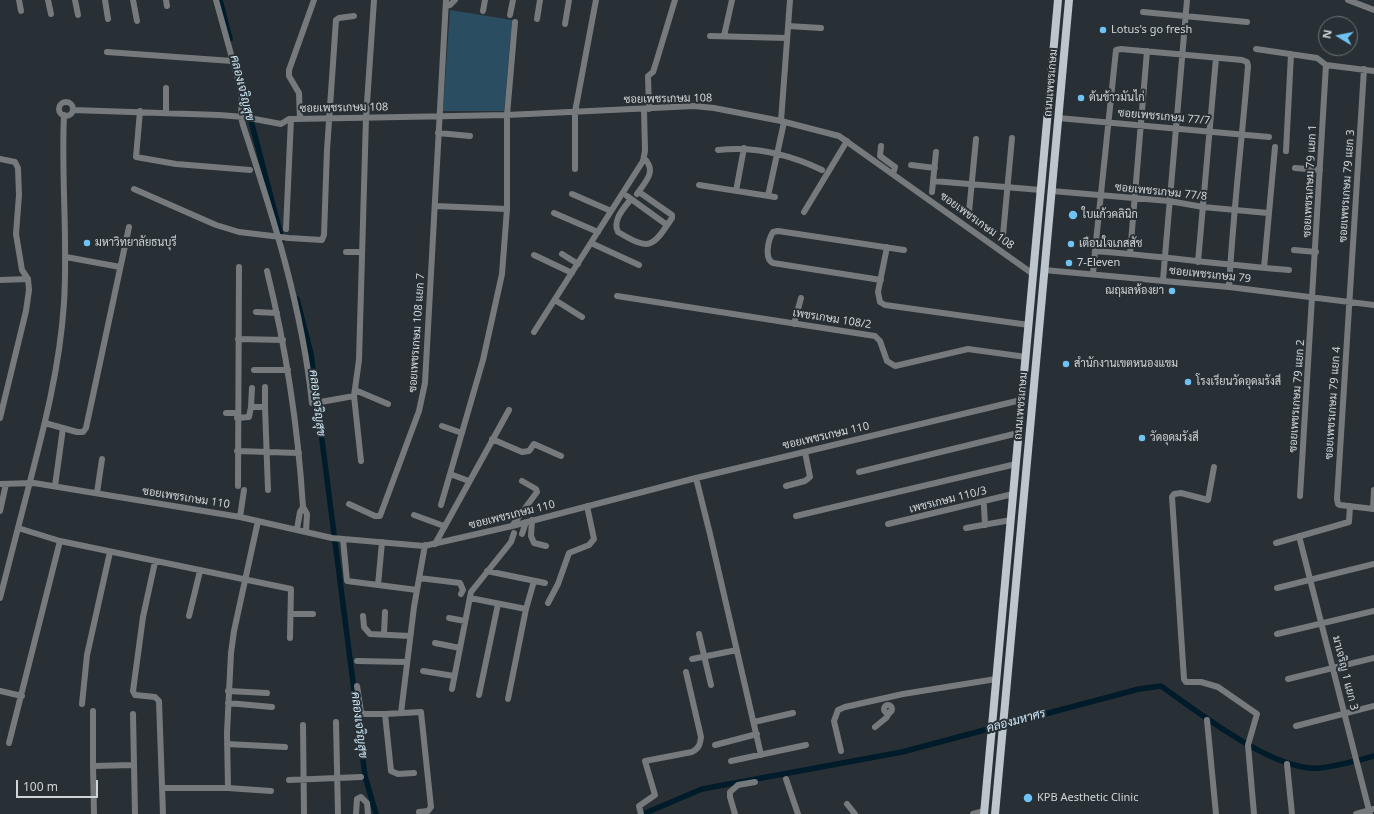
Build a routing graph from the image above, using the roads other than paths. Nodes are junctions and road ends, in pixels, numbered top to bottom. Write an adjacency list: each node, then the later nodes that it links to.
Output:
1 (19, 0): 23 (street)
2 (48, 0): 27 (street)
3 (76, 0): 28 (street)
4 (105, 0): 32 (street)
5 (134, 0): 34 (street)
6 (216, 0): 49 (street)
7 (314, 0): 67 (street)
8 (374, 0): 64 (street)
9 (455, 0): 22 (street)
10 (485, 0): 25 (street)
11 (513, 0): 29 (street)
12 (540, 0): 33 (street)
13 (569, 0): 37 (street)
14 (596, 0): 57 (street)
15 (675, 0): 54 (street)
16 (732, 0): 41 (street)
17 (790, 0): 38 (street)
18 (1058, 0): 102 (main road, ถนนเพชรเกษม)
19 (1069, 0): 65 (main road, ถนนเพชรเกษม)
20 (1187, 0): 31 (street)
21 (1348, 0): 24 (street)
22 (446, 3): 61 (street)
23 (20, 10)
24 (1374, 10)
25 (483, 11)
26 (1143, 12): 31 (street)
27 (51, 14)
28 (78, 15)
29 (510, 15)
30 (354, 16): 63 (street)
31 (1185, 16): 36 (street); 47 (street)
32 (108, 19)
33 (537, 19)
34 (137, 21)
35 (514, 22): 60 (street)
36 (1248, 22)
37 (565, 24)
38 (788, 26): 39 (street); 42 (street)
39 (821, 28)
40 (710, 36): 41 (street)
41 (724, 36): 42 (street)
42 (787, 38): 68 (street)
43 (1256, 49): 46 (street)
44 (1147, 51): 47 (street); 69 (street); 70 (street)
45 (107, 52): 49 (street)
46 (1291, 54): 50 (street); 84 (street)
47 (1182, 55): 48 (street); 71 (street)
48 (1216, 58): 72 (street); 74 (street)
49 (232, 61): 62 (street)
50 (1326, 65): 51 (street); 95 (street, ซอยเพชรเกษม 79 แยก 1)
51 (1364, 69): 52 (street); 163 (street, ซอยเพชรเกษม 79 แยก 3)
52 (1374, 70)
53 (166, 88): 58 (street)
54 (647, 109): 57 (street, ซอยเพชรเกษม 108); 68 (street, ซอยเพชรเกษม 108); 87 (street)
55 (73, 110): 56 (street, ซอยเพชรเกษม 108); 59 (street); 59 (street)
56 (140, 112): 58 (street, ซอยเพชรเกษม 108); 93 (street)
57 (575, 112): 60 (street, ซอยเพชรเกษม 108); 92 (street)
58 (166, 113): 62 (street, ซอยเพชรเกษม 108)
59 (64, 115): 140 (street)
60 (507, 115): 61 (street, ซอยเพชรเกษม 108); 115 (street)
61 (439, 116): 64 (street, ซอยเพชรเกษม 108); 73 (street)
62 (243, 117): 66 (street, ซอยเพชรเกษม 108); 127 (street)
63 (329, 118): 64 (street, ซอยเพชรเกษม 108); 67 (street, ซอยเพชรเกษม 108); 127 (street)
64 (366, 118): 134 (street)
65 (1058, 118): 69 (street, ซอยเพชรเกษม 77/7); 104 (main road, ถนนเพชรเกษม)
66 (291, 119): 67 (street, ซอยเพชรเกษม 108); 124 (street)
67 (300, 119)
68 (783, 122): 79 (street, ซอยเพชรเกษม 108); 86 (street)
69 (1108, 122): 70 (street, ซอยเพชรเกษม 77/7); 109 (street)
70 (1141, 125): 71 (street, ซอยเพชรเกษม 77/7); 110 (street)
71 (1175, 128): 72 (street, ซอยเพชรเกษม 77/7); 112 (street)
72 (1209, 132): 74 (street, ซอยเพชรเกษม 77/7); 114 (street)
73 (438, 134): 75 (street); 113 (street)
74 (1243, 135): 76 (street, ซอยเพชรเกษม 77/7); 116 (street)
75 (470, 136)
76 (1269, 137)
77 (1012, 138): 100 (street)
78 (976, 139): 98 (street)
79 (847, 140): 96 (street, ซอยเพชรเกษม 108); 118 (street)
80 (881, 146): 96 (street)
81 (1274, 146): 121 (street)
82 (744, 148): 83 (street); 86 (street); 103 (street)
83 (718, 150)
84 (1286, 151)
85 (936, 152): 90 (street)
86 (777, 154): 94 (street); 103 (street)
87 (644, 158): 105 (street); 107 (street)
88 (0, 159): 154 (street)
89 (911, 165): 90 (street)
90 (935, 168): 97 (street)
91 (1294, 168): 95 (street)
92 (575, 169)
93 (250, 170)
94 (822, 170)
95 (1320, 170): 135 (street, ซอยเพชรเกษม 79 แยก 1)
96 (893, 174): 152 (street, ซอยเพชรเกษม 108)
97 (933, 181): 98 (street); 106 (street)
98 (972, 184): 100 (street); 119 (street)
99 (699, 185): 103 (street)
100 (1008, 187): 102 (street); 126 (street)
101 (134, 189): 127 (street)
102 (1041, 190): 152 (main road, ถนนเพชรเกษม)
103 (736, 191)
104 (1052, 191): 109 (street, ซอยเพชรเกษม 77/8); 149 (main road, ถนนเพชรเกษม)
105 (639, 192): 111 (street); 122 (street)
106 (932, 192)
107 (623, 193): 111 (street); 117 (street)
108 (572, 194): 117 (street)
109 (1101, 195): 110 (street, ซอยเพชรเกษม 77/8); 132 (street)
110 (1135, 198): 112 (street, ซอยเพชรเกษม 77/8); 137 (street)
111 (632, 199): 122 (street); 122 (street)
112 (1169, 201): 114 (street, ซอยเพชรเกษม 77/8); 139 (street)
113 (435, 206): 115 (street); 219 (street, ซอยเพชรเกษม 108 แยก 7)
114 (1203, 206): 116 (street, ซอยเพชรเกษม 77/8); 141 (street)
115 (507, 209): 190 (street)
116 (1236, 210): 121 (street, ซอยเพชรเกษม 77/8); 143 (street)
117 (611, 211): 125 (street)
118 (804, 212)
119 (969, 212)
120 (554, 213): 125 (street)
121 (1268, 213): 147 (street)
122 (667, 225)
123 (129, 227): 146 (street)
124 (286, 229)
125 (598, 232): 128 (street)
126 (1003, 235)
127 (279, 237): 178 (street)
128 (591, 243): 142 (street); 145 (street)
129 (887, 247): 130 (street); 156 (street); 156 (street)
130 (904, 250)
131 (1294, 250): 135 (street)
132 (1095, 251): 137 (street); 153 (street)
133 (346, 252): 134 (street)
134 (362, 252): 178 (street)
135 (1316, 252): 161 (street, ซอยเพชรเกษม 79 แยก 1)
136 (562, 254): 142 (street)
137 (1130, 254): 139 (street)
138 (534, 255): 151 (street)
139 (1165, 256): 141 (street); 157 (street)
140 (66, 257): 146 (street); 187 (street)
141 (1198, 262): 143 (street)
142 (578, 264): 151 (street)
143 (1230, 265): 147 (street); 158 (street)
144 (239, 266): 171 (street)
145 (639, 266)
146 (120, 267): 189 (street)
147 (1264, 268): 150 (street)
148 (267, 270): 166 (street)
149 (1044, 270): 153 (street, ซอยเพชรเกษม 79); 217 (main road, ถนนเพชรเกษม)
150 (1289, 270)
151 (572, 273): 162 (street)
152 (1033, 274): 169 (main road, ถนนเพชรเกษม)
153 (1093, 274): 157 (street, ซอยเพชรเกษม 79)
154 (28, 279): 155 (street); 186 (street)
155 (0, 280)
156 (881, 280): 169 (street)
157 (1163, 280): 158 (street, ซอยเพชรเกษม 79)
158 (1229, 287): 161 (street, ซอยเพชรเกษม 79)
159 (617, 296): 168 (street, เพชรเกษม 108/2)
160 (801, 298): 168 (street)
161 (1313, 298): 163 (street, ซอยเพชรเกษม 79); 218 (street, ซอยเพชรเกษม 79 แยก 2)
162 (555, 300): 167 (street); 170 (street)
163 (1349, 303): 164 (street, ซอยเพชรเกษม 79); 223 (street, ซอยเพชรเกษม 79 แยก 4)
164 (1374, 305)
165 (256, 312): 166 (street)
166 (277, 313): 172 (street)
167 (582, 317)
168 (794, 324): 173 (street, เพชรเกษม 108/2)
169 (1029, 325): 173 (main road, ถนนเพชรเกษม)
170 (534, 332)
171 (238, 339): 172 (street); 185 (street)
172 (283, 340): 175 (street)
173 (1026, 356): 179 (main road, ถนนเพชรเกษม)
174 (254, 370): 175 (street)
175 (288, 370): 196 (street)
176 (266, 387): 181 (street)
177 (252, 388): 182 (street)
178 (354, 393): 180 (street); 199 (street)
179 (1022, 400): 191 (main road, ถนนเพชรเกษม); 195 (street, ซอยเพชรเกษม 110)
180 (388, 404)
181 (265, 407): 182 (street); 194 (street)
182 (251, 408): 185 (street)
183 (509, 410): 192 (street)
184 (226, 413): 185 (street)
185 (237, 416): 193 (street)
186 (0, 418)
187 (45, 423): 189 (street); 207 (street)
188 (442, 426): 190 (street)
189 (63, 428): 209 (street)
190 (462, 433): 203 (street)
191 (1018, 433): 200 (main road, ถนนเพชรเกษม); 202 (street)
192 (492, 439): 197 (street); 205 (street)
193 (237, 451): 194 (street); 210 (street)
194 (266, 452): 196 (street); 213 (street)
195 (805, 452): 204 (street, ซอยเพชรเกษม 110); 211 (street)
196 (299, 453): 224 (street)
197 (561, 456)
198 (102, 459): 215 (street)
199 (361, 461)
200 (1016, 464): 216 (main road, ถนนเพชรเกษม); 228 (street)
201 (1214, 467): 362 (street)
202 (859, 472)
203 (450, 474): 205 (street); 220 (street)
204 (696, 478): 221 (street, ซอยเพชรเกษม 110); 284 (street)
205 (469, 481): 235 (street)
206 (522, 481): 240 (street)
207 (29, 482): 208 (street, ซอยเพชรเกษม 110); 209 (street, ซอยเพชรเกษม 110); 236 (street)
208 (3, 484): 226 (street)
209 (55, 486): 215 (street, ซอยเพชรเกษม 110)
210 (238, 486)
211 (786, 486)
212 (244, 490): 229 (street)
213 (268, 490)
214 (1374, 490): 225 (street)
215 (97, 493): 229 (street, ซอยเพชรเกษม 110)
216 (1013, 494): 217 (main road); 230 (main road, ถนนเพชรเกษม); 233 (street, เพชรเกษม 110/3)
217 (1024, 494): 360 (main road, ถนนเพชรเกษม)
218 (1300, 496)
219 (349, 504)
220 (441, 505)
221 (587, 506): 232 (street, ซอยเพชรเกษม 110); 265 (street)
222 (984, 506): 234 (street)
223 (1350, 506): 225 (street); 241 (street)
224 (303, 507): 238 (street); 239 (street)
225 (1373, 509)
226 (0, 511)
227 (414, 515): 235 (street)
228 (796, 516)
229 (240, 517): 231 (street, ซอยเพชรเกษม 110)
230 (1010, 520): 234 (street); 294 (main road, ถนนเพชรเกษม)
231 (258, 521): 238 (street, ซอยเพชรเกษม 110); 255 (street)
232 (527, 522): 240 (street); 240 (street, ซอยเพชรเกษม 110); 248 (street)
233 (888, 524)
234 (985, 525): 237 (street)
235 (444, 526): 246 (street)
236 (18, 528): 243 (street); 263 (street)
237 (966, 528)
238 (297, 529): 239 (street, ซอยเพชรเกษม 110)
239 (306, 531): 242 (street, ซอยเพชรเกษม 110)
240 (517, 532): 246 (street, ซอยเพชรเกษม 110); 253 (street)
241 (1299, 536): 245 (street); 256 (street, มาเจริญ 1 แยก 3)
242 (341, 539): 244 (street, ซอยเพชรเกษม 110); 259 (street)
243 (60, 541): 249 (street); 303 (street)
244 (382, 542): 247 (street, ซอยเพชรเกษม 110); 259 (street)
245 (1276, 543)
246 (435, 544): 247 (street, ซอยเพชรเกษม 110)
247 (425, 545): 254 (street)
248 (546, 546)
249 (110, 552): 250 (street); 307 (street)
250 (155, 562): 252 (street); 341 (street)
251 (1374, 564): 256 (street)
252 (200, 571): 255 (street); 272 (street)
253 (487, 571): 257 (street); 264 (street)
254 (419, 578): 261 (street); 262 (street)
255 (245, 579): 270 (street); 300 (street)
256 (1311, 580): 260 (street); 276 (street, มาเจริญ 1 แยก 3)
257 (534, 581): 258 (street); 267 (street)
258 (545, 583)
259 (378, 585): 261 (street)
260 (1277, 588)
261 (417, 590): 280 (street)
262 (461, 594)
263 (0, 598)
264 (470, 598): 266 (street); 275 (street)
265 (548, 603)
266 (498, 604): 267 (street); 302 (street)
267 (526, 609): 305 (street)
268 (1374, 611): 276 (street)
269 (385, 612): 277 (street)
270 (292, 614): 271 (street); 281 (street)
271 (313, 614)
272 (189, 616)
273 (363, 616): 277 (street)
274 (449, 618): 275 (street)
275 (465, 620): 283 (street)
276 (1322, 625): 279 (street); 290 (street, มาเจริญ 1 แยก 3)
277 (384, 634): 280 (street)
278 (699, 634): 285 (street)
279 (1277, 634)
280 (410, 636): 289 (street)
281 (290, 638)
282 (435, 643): 283 (street)
283 (460, 648): 293 (street)
284 (737, 650): 285 (street); 318 (street)
285 (704, 657): 287 (street); 296 (street)
286 (1374, 658): 290 (street)
287 (692, 659)
288 (356, 661): 289 (street)
289 (406, 662): 311 (street)
290 (1334, 668): 295 (street); 315 (street, มาเจริญ 1 แยก 3)
291 (423, 671): 293 (street)
292 (686, 672): 347 (street)
293 (454, 676): 298 (street)
294 (996, 678): 304 (street); 348 (main road, ถนนเพชรเกษม)
295 (1288, 679)
296 (711, 685)
297 (357, 686): 313 (street)
298 (452, 689)
299 (0, 690): 303 (street)
300 (228, 691): 301 (street); 306 (street)
301 (267, 693)
302 (479, 695)
303 (22, 696): 323 (street)
304 (890, 697): 321 (street); 328 (street)
305 (508, 699)
306 (228, 703): 309 (street); 324 (street)
307 (82, 704)
308 (1374, 706): 315 (street)
309 (272, 707)
310 (93, 711): 333 (street)
311 (401, 712): 313 (street); 346 (street)
312 (133, 714): 332 (street)
313 (385, 714): 334 (street)
314 (793, 714): 318 (street)
315 (1345, 714): 320 (street); 345 (street, มาเจริญ 1 แยก 3)
316 (1207, 720): 361 (street)
317 (336, 722): 336 (street)
318 (754, 722): 322 (street)
319 (302, 725): 337 (street)
320 (1296, 726)
321 (875, 727)
322 (757, 734): 325 (street); 329 (street)
323 (9, 743)
324 (227, 744): 327 (street); 342 (street)
325 (715, 745)
326 (806, 745): 329 (street)
327 (285, 747)
328 (841, 751)
329 (761, 755): 330 (street)
330 (731, 761)
331 (1287, 764): 363 (street)
332 (134, 765): 333 (street); 350 (street)
333 (93, 766): 349 (street)
334 (414, 773)
335 (361, 777): 336 (street)
336 (338, 778): 337 (street); 353 (street)
337 (304, 779): 339 (street); 352 (street)
338 (786, 779): 357 (street)
339 (289, 780)
340 (755, 782): 356 (street)
341 (162, 788): 342 (street); 351 (street)
342 (228, 788): 343 (street)
343 (271, 791)
344 (847, 804): 358 (street)
345 (1372, 811): 364 (street)
346 (420, 812)
347 (640, 812)
348 (984, 813): 359 (street)
349 (94, 814)
350 (135, 814)
351 (163, 814)
352 (304, 814)
353 (338, 814)
354 (356, 814): 355 (street)
355 (368, 814)
356 (735, 814)
357 (798, 814)
358 (855, 814)
359 (973, 814)
360 (995, 814)
361 (1216, 814)
362 (1254, 814)
363 (1292, 814)
364 (1356, 814)

